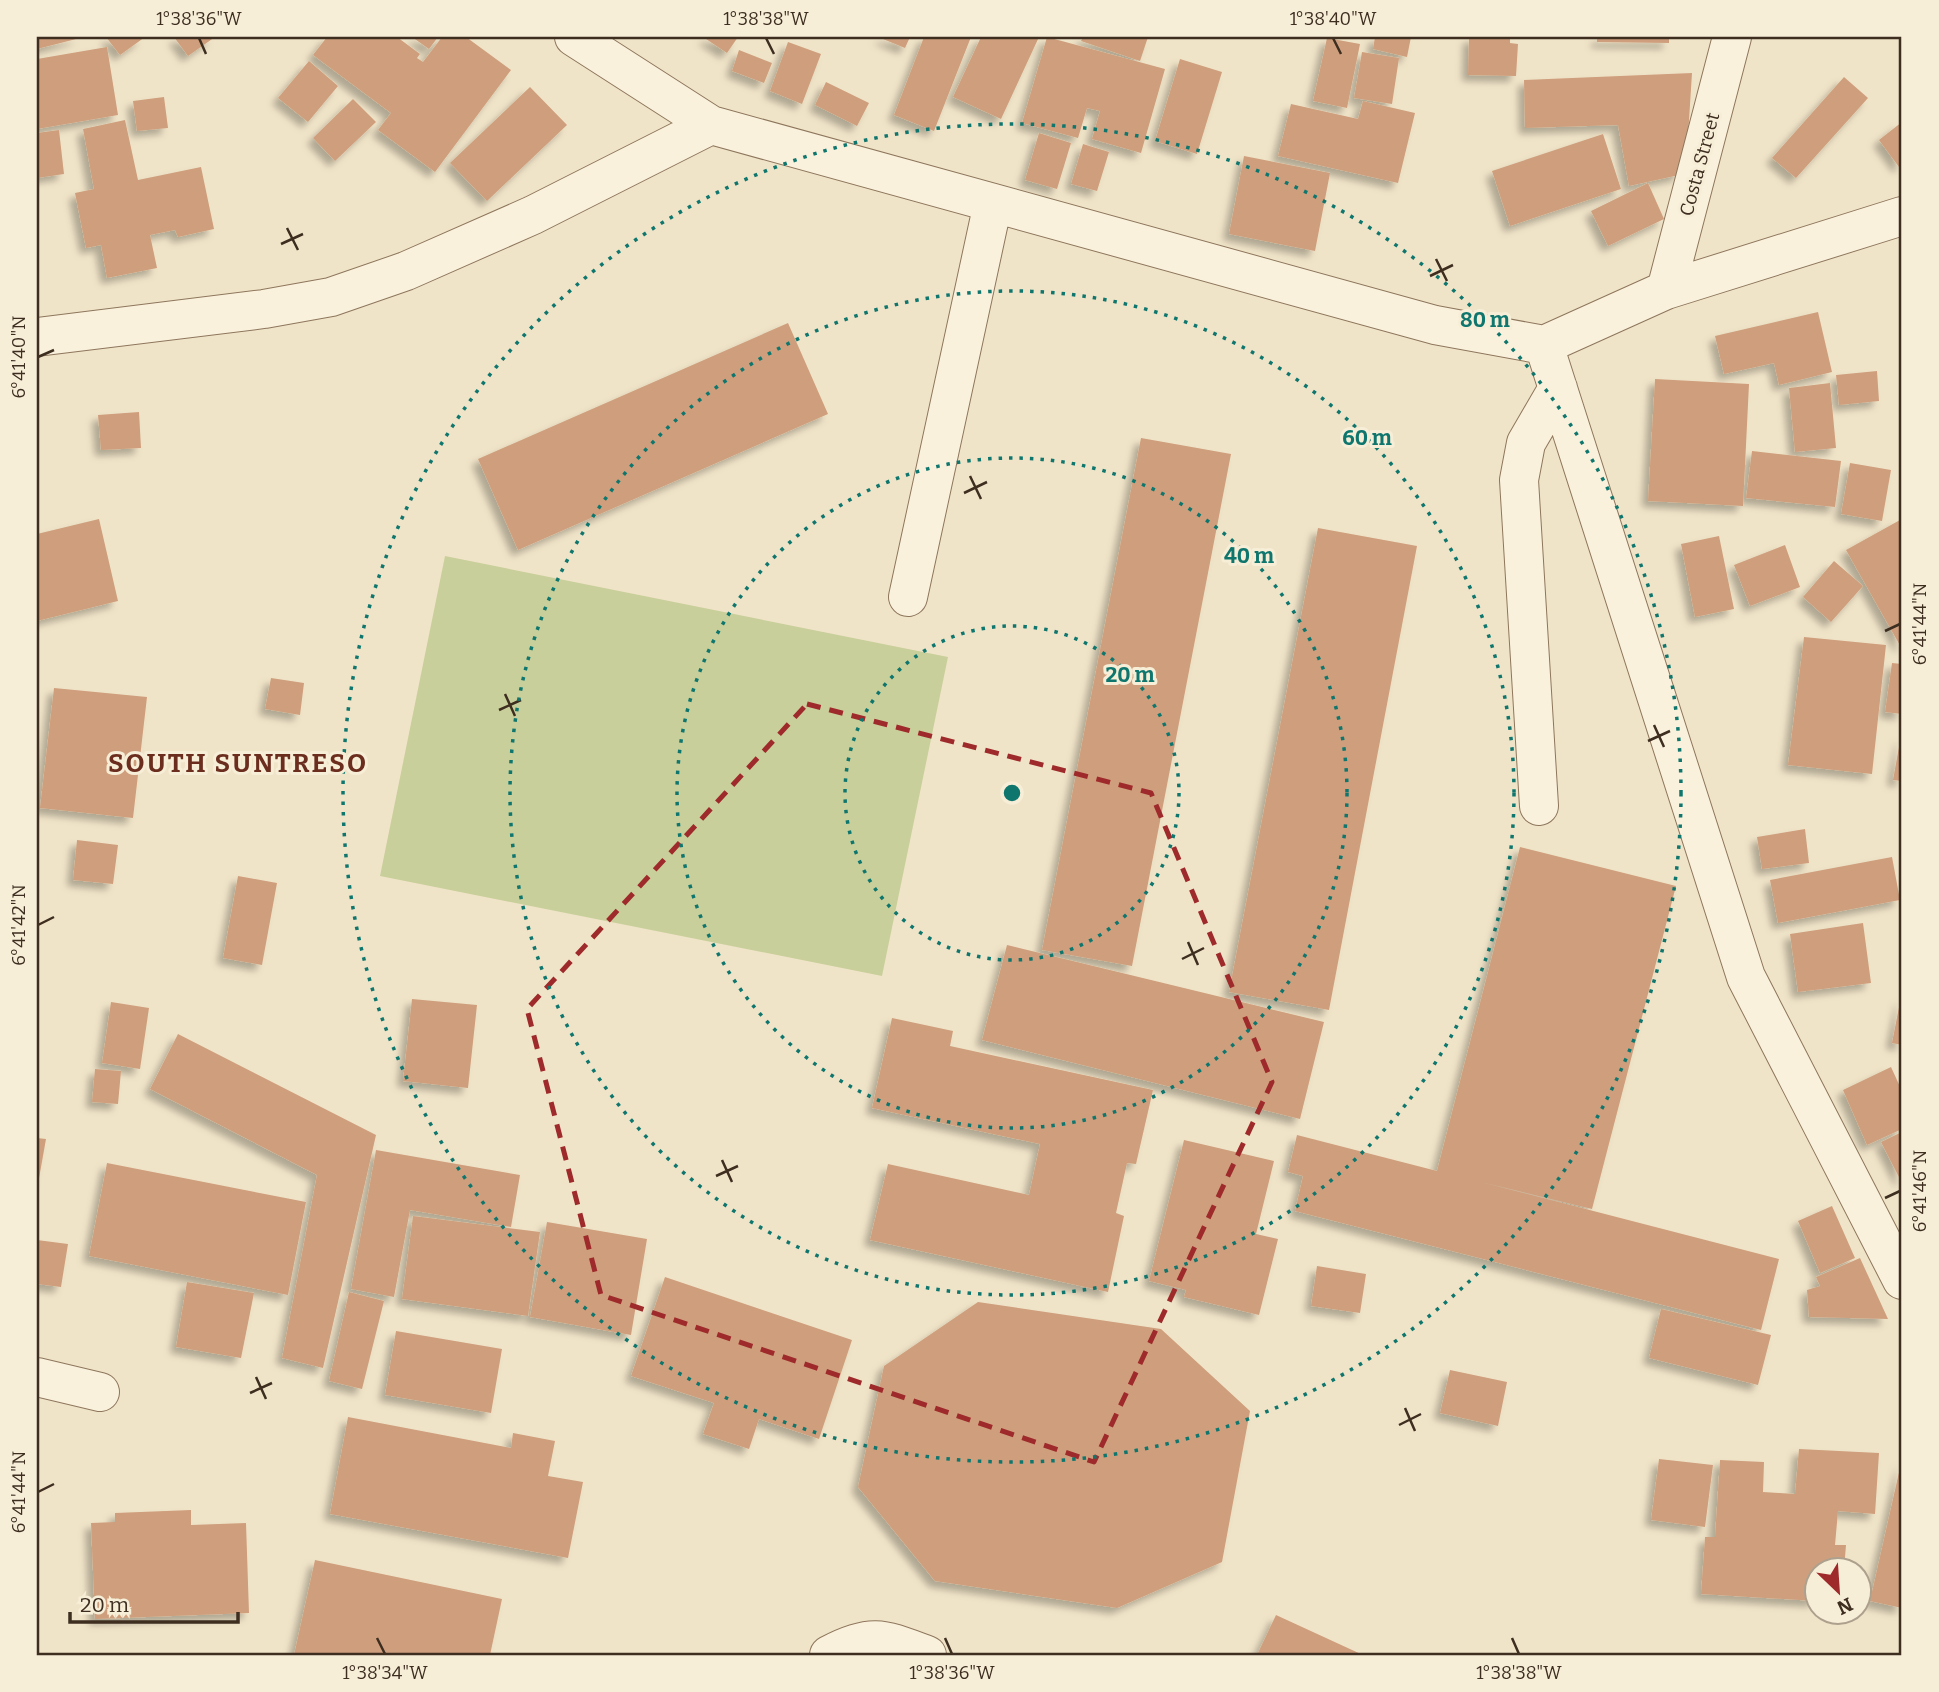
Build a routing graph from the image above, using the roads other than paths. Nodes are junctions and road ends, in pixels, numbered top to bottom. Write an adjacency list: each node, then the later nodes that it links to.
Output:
1 (574, 37): 3 (street)
2 (1732, 37): 6 (street, Costa Street)
3 (712, 125): 4 (street); 7 (street)
4 (993, 203): 8 (street); 10 (street)
5 (1902, 216): 6 (street)
6 (1666, 290): 8 (street)
7 (37, 337)
8 (1544, 345): 9 (street)
9 (1558, 388): 11 (street); 12 (street)
10 (908, 597)
11 (1539, 806)
12 (1902, 1280)
13 (37, 1377): 14 (street)
14 (100, 1392)
15 (829, 1655): 16 (street)
16 (927, 1655)

